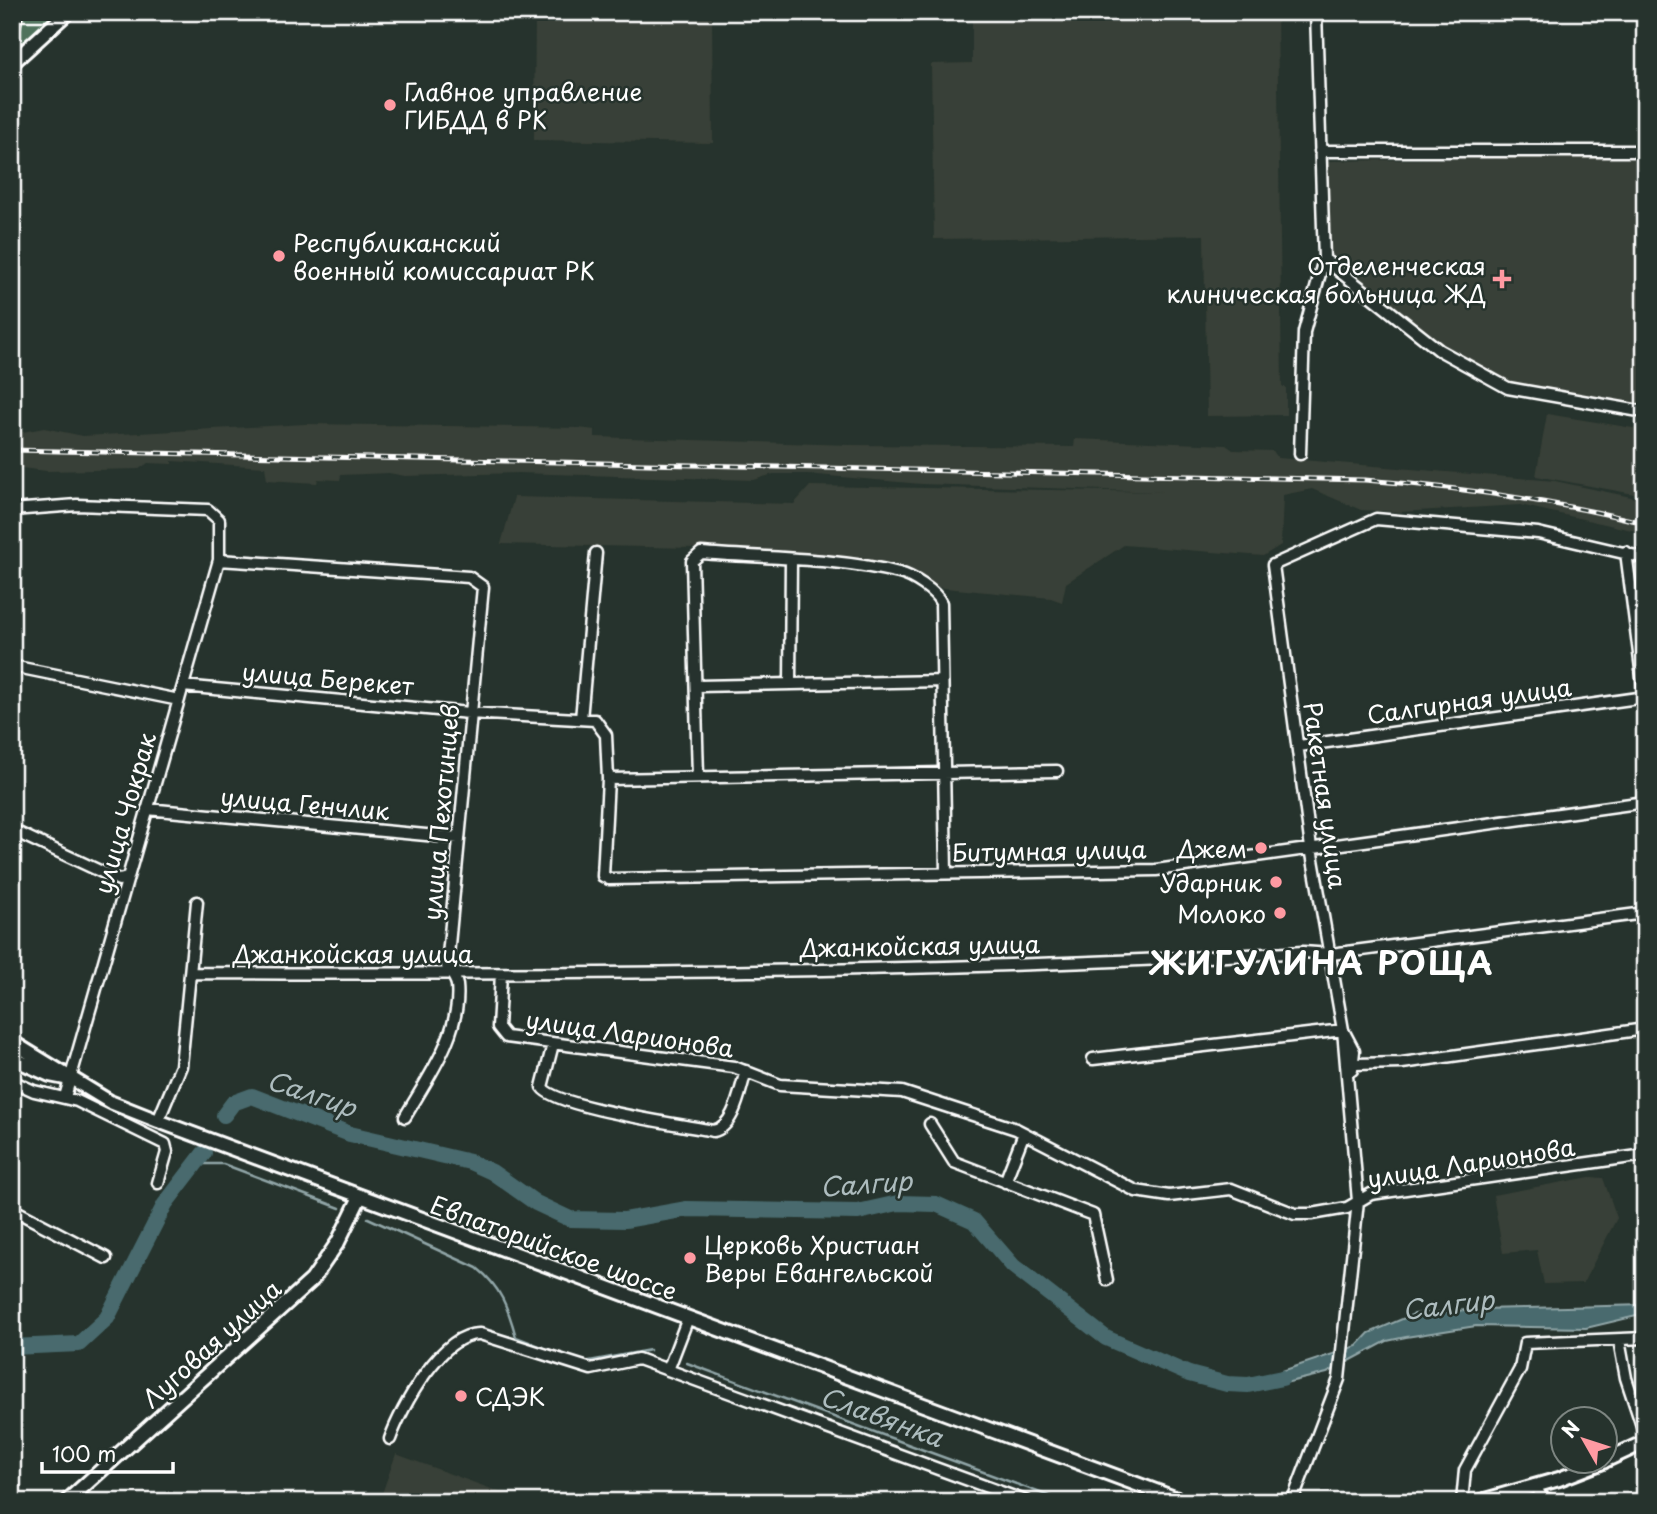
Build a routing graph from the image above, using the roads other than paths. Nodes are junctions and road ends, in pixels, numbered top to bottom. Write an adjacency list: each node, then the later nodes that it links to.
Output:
1 (16, 12): 4 (main road)
2 (68, 12): 5 (main road)
3 (1316, 12): 7 (street)
4 (12, 29)
5 (12, 63)
6 (1645, 150): 7 (street)
7 (1320, 151): 8 (street)
8 (1324, 259): 9 (street); 10 (street)
9 (1645, 412)
10 (1300, 454)
11 (12, 510): 16 (street, улица Чокрак)
12 (1626, 552): 14 (street); 22 (street); 27 (street, Ракетная улица)
13 (596, 553): 25 (street)
14 (1645, 558)
15 (791, 559): 18 (street); 19 (street); 21 (street)
16 (219, 560): 20 (street, улица Чокрак); 24 (street, улица Пехотинцев)
17 (12, 666): 23 (street)
18 (942, 681): 19 (street); 29 (street)
19 (790, 684): 21 (street)
20 (183, 685): 23 (street, улица Чокрак); 24 (street, улица Берекет)
21 (698, 686): 30 (street)
22 (1645, 698): 27 (street, Салгирная улица)
23 (178, 700): 33 (street, улица Чокрак)
24 (469, 713): 25 (street, улица Берекет); 35 (street, улица Пехотинцев)
25 (581, 719): 26 (street, улица Берекет)
26 (600, 724): 31 (street, Битумная улица)
27 (1299, 746): 36 (street, Ракетная улица)
28 (1057, 771): 29 (street)
29 (944, 774): 30 (street); 37 (street)
30 (698, 776): 31 (street)
31 (608, 779): 37 (street, Битумная улица)
32 (1645, 802): 36 (street, Битумная улица)
33 (147, 809): 35 (street, улица Генчлик); 38 (street, улица Чокрак)
34 (12, 830): 38 (street)
35 (458, 838): 43 (street, улица Пехотинцев)
36 (1311, 848): 37 (street, Битумная улица); 41 (street, Ракетная улица)
37 (947, 872)
38 (127, 878): 54 (street, улица Чокрак)
39 (197, 902): 42 (street)
40 (1645, 913): 41 (street, Джанкойская улица)
41 (1331, 954): 44 (street, Джанкойская улица); 46 (street, Ракетная улица)
42 (192, 973): 43 (street, Джанкойская улица); 58 (street)
43 (452, 974): 44 (street, Джанкойская улица); 57 (street, улица Пехотинцев)
44 (501, 974): 48 (street, улица Ларионова)
45 (1645, 1029): 51 (street)
46 (1343, 1030): 50 (street); 51 (street, Ракетная улица); 53 (street, Ракетная улица)
47 (12, 1042): 54 (main road, Евпаторийское шоссе)
48 (553, 1044): 52 (street, улица Ларионова); 52 (street)
49 (12, 1058): 54 (main road, Евпаторийское шоссе)
50 (1093, 1059)
51 (1354, 1064): 53 (street, Ракетная улица)
52 (746, 1071): 60 (street, улица Ларионова)
53 (1349, 1077): 65 (street, Ракетная улица)
54 (70, 1079): 56 (street, улица Чокрак); 58 (main road, Евпаторийское шоссе)
55 (12, 1081): 56 (street)
56 (65, 1097): 63 (street)
57 (405, 1117)
58 (158, 1121): 64 (main road, Евпаторийское шоссе)
59 (930, 1124): 62 (street)
60 (1024, 1133): 62 (street); 65 (street, улица Ларионова)
61 (1645, 1155): 65 (street, улица Ларионова)
62 (1005, 1182): 68 (street)
63 (158, 1183)
64 (360, 1197): 69 (main road, Евпаторийское шоссе); 80 (main road, Луговая улица)
65 (1358, 1201): 82 (street, Ракетная улица)
66 (12, 1209): 67 (street)
67 (106, 1258)
68 (1107, 1280)
69 (688, 1318): 72 (street); 81 (main road, Евпаторийское шоссе)
70 (1645, 1338): 71 (street)
71 (1619, 1340): 73 (street); 83 (street)
72 (668, 1370): 74 (street); 79 (street)
73 (1645, 1435)
74 (390, 1439)
75 (1645, 1442): 76 (main road)
76 (1618, 1455)
77 (1561, 1476): 78 (main road)
78 (1535, 1485): 84 (main road); 85 (street)
79 (1021, 1500)
80 (66, 1502)
81 (1185, 1502)
82 (1292, 1502)
83 (1462, 1502)
84 (1478, 1502)
85 (1556, 1502)

